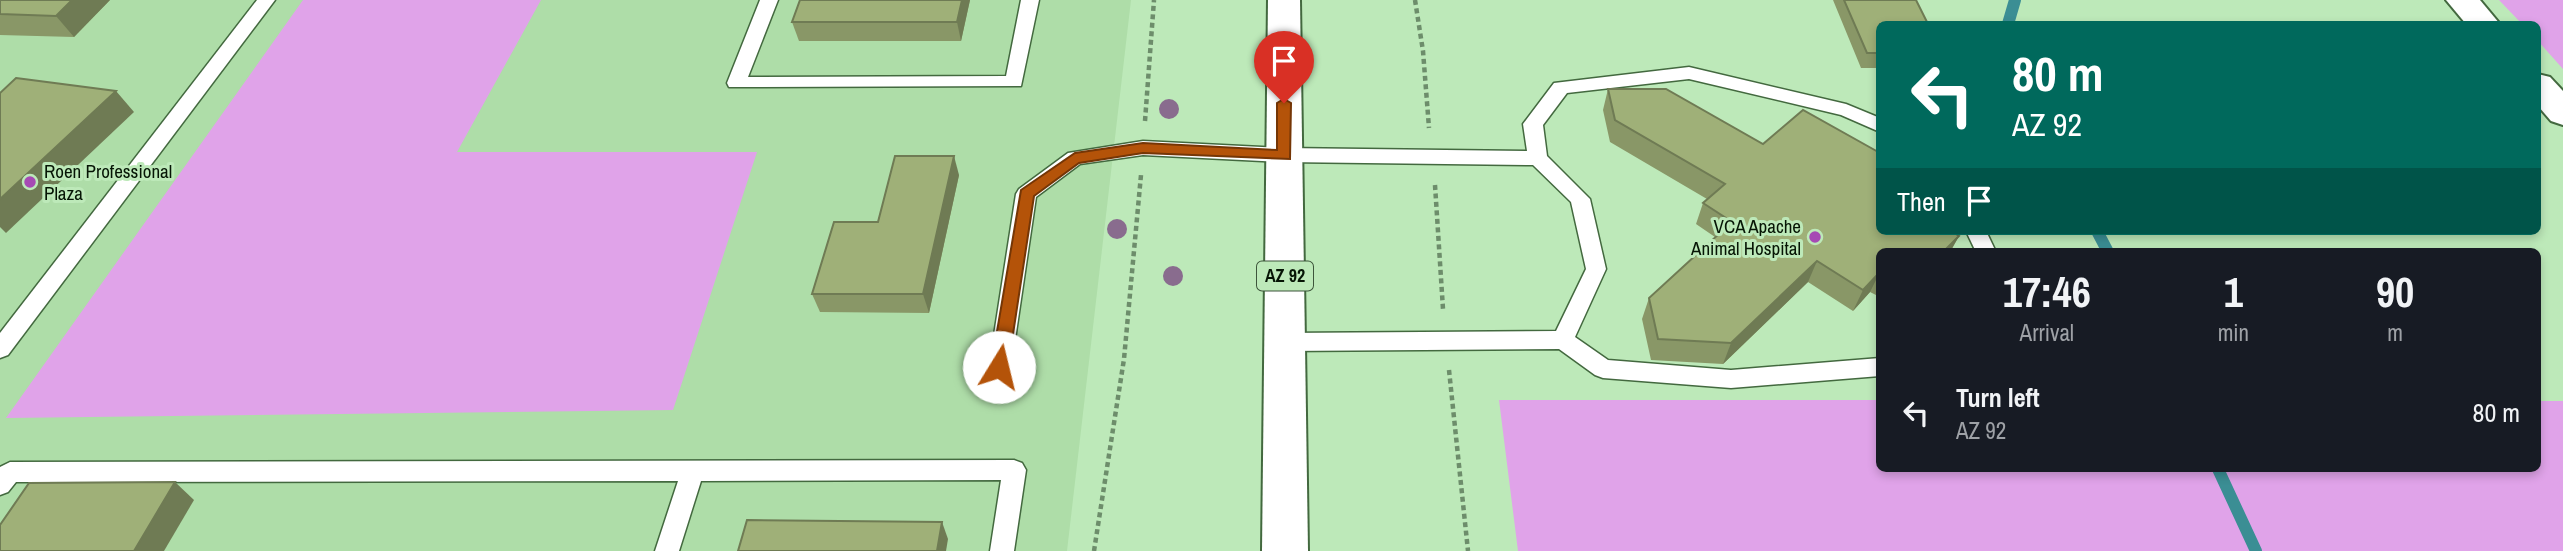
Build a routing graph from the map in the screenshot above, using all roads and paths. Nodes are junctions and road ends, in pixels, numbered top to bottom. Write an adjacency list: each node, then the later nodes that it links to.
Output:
1 (266, 0): 19 (lane)
2 (769, 0): 3 (lane)
3 (1030, 0)
4 (1154, 0): 12 (path)
5 (1284, 0): 13 (main road, AZ 92 / AZ 92)
6 (1415, 0): 14 (path)
7 (2462, 0): 8 (main road)
8 (2481, 21)
9 (2541, 88): 10 (main road)
10 (2563, 113)
11 (1876, 124): 15 (lane)
12 (1143, 148): 13 (lane); 20 (lane); 26 (path)
13 (1284, 155): 14 (lane); 18 (main road, AZ 92 / AZ 92)
14 (1432, 157): 15 (lane); 17 (path)
15 (1538, 158): 16 (lane)
16 (1563, 340): 17 (lane); 21 (lane)
17 (1446, 341): 18 (lane); 28 (path)
18 (1285, 342): 27 (main road, AZ 92 / AZ 92)
19 (0, 349)
20 (999, 367)
21 (1876, 367)
22 (693, 470): 23 (lane); 24 (lane); 25 (lane)
23 (0, 485)
24 (667, 551)
25 (1002, 551)
26 (1094, 551)
27 (1285, 551)
28 (1468, 551)

